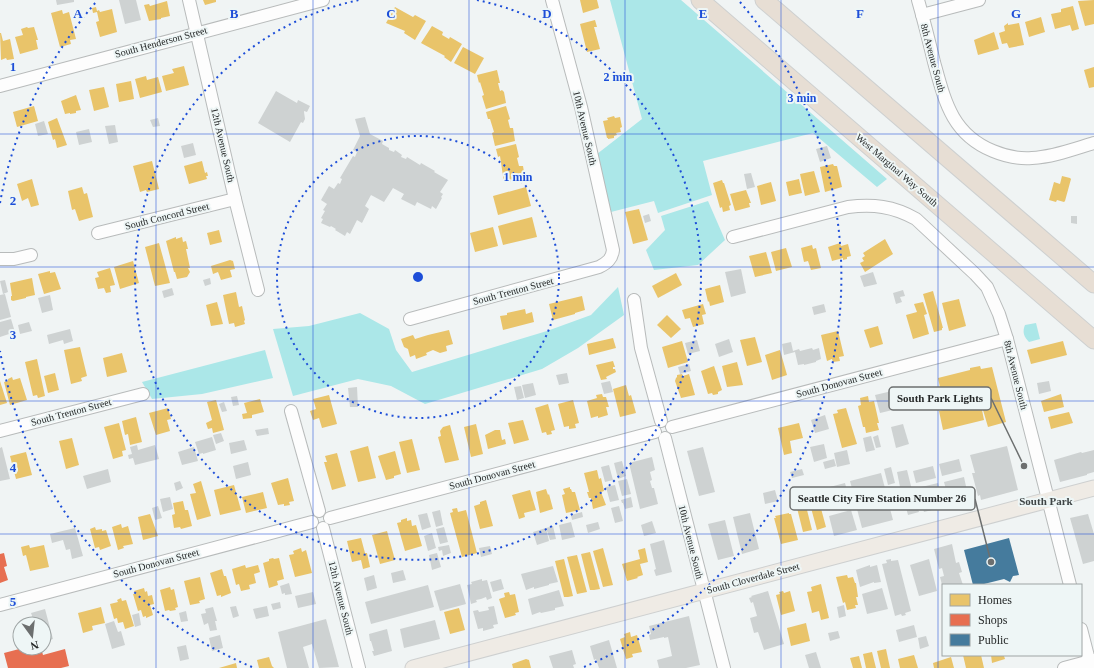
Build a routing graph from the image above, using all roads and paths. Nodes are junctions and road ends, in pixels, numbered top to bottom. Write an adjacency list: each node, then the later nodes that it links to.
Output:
1 (188, 0): 9 (street, 12th Avenue South)
2 (323, 0): 9 (street, South Henderson Street)
3 (552, 0): 16 (street, 10th Avenue South)
4 (700, 0): 23 (highway, West Marginal Way South)
5 (764, 0): 18 (highway)
6 (918, 0): 8 (street, 8th Avenue South)
7 (979, 0): 8 (street)
8 (922, 15): 11 (street, 8th Avenue South)
9 (197, 32): 10 (street, South Henderson Street); 12 (street, 12th Avenue South)
10 (0, 86)
11 (1094, 143)
12 (235, 199): 13 (street, South Concord Street); 19 (street, 12th Avenue South)
13 (98, 233)
14 (733, 237): 22 (street, 8th Avenue South)
15 (31, 255): 17 (street)
16 (612, 257): 21 (street, South Trenton Street)
17 (0, 259)
18 (1094, 284)
19 (258, 290)
20 (634, 300): 26 (street)
21 (410, 319)
22 (1007, 339): 27 (street, South Donovan Street); 32 (street, 8th Avenue South)
23 (1094, 340)
24 (143, 394): 28 (street, South Trenton Street)
25 (291, 411): 33 (street)
26 (661, 420): 27 (street); 29 (street)
27 (672, 427): 30 (street)
28 (0, 431)
29 (655, 432): 30 (street); 34 (street, South Donovan Street)
30 (665, 438): 37 (street, 10th Avenue South)
31 (1094, 488): 32 (main road, South Cloverdale Street)
32 (1048, 501): 36 (street, 8th Avenue South); 37 (main road, South Cloverdale Street)
33 (319, 511): 34 (street); 35 (street)
34 (330, 518): 35 (street)
35 (318, 525): 38 (street, South Donovan Street); 41 (street, 12th Avenue South)
36 (1070, 584)
37 (704, 592): 42 (main road, South Cloverdale Street); 43 (street, 10th Avenue South)
38 (0, 605)
39 (1082, 632): 40 (street)
40 (1092, 663): 44 (street)
41 (359, 668)
42 (413, 668)
43 (724, 668)
44 (1064, 668)

